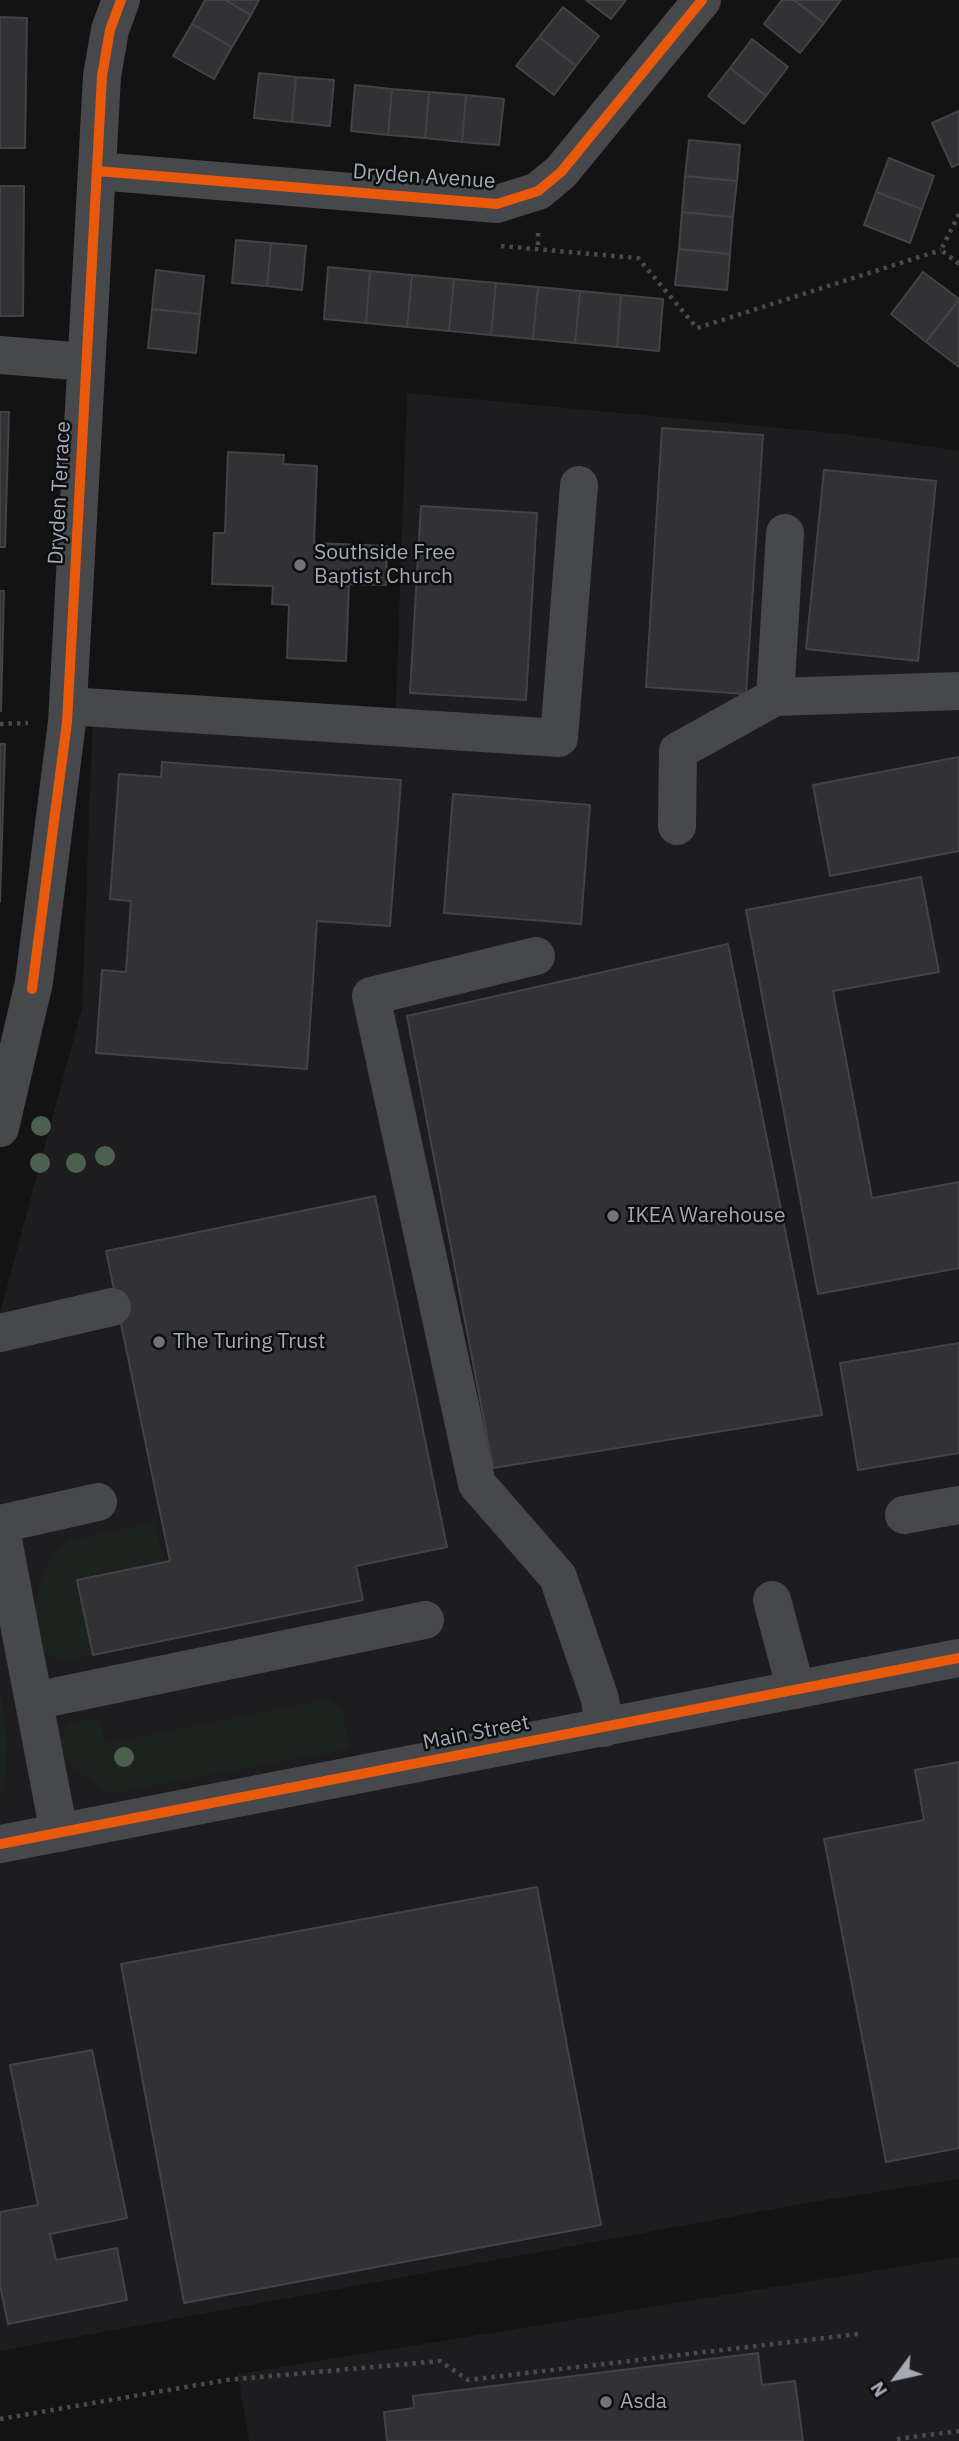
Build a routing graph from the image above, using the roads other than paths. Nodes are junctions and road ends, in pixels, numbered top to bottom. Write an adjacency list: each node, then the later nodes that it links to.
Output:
1 (121, 0): 3 (street, Dryden Terrace)
2 (702, 0): 3 (street, Dryden Avenue)
3 (97, 171): 5 (street, Dryden Terrace)
4 (0, 355): 5 (street)
5 (86, 362): 10 (street, Dryden Terrace)
6 (579, 485): 10 (street)
7 (785, 533): 9 (street)
8 (959, 691): 9 (street)
9 (775, 697): 11 (street)
10 (68, 706): 13 (street, Dryden Terrace)
11 (677, 826)
12 (536, 956): 24 (street)
13 (0, 1128)
14 (112, 1307): 15 (street)
15 (0, 1333)
16 (98, 1502): 23 (street)
17 (959, 1505): 18 (street)
18 (904, 1515)
19 (772, 1600): 22 (street)
20 (425, 1620): 23 (street)
21 (959, 1658): 22 (street, Main Street)
22 (796, 1690): 24 (street, Main Street)
23 (34, 1701): 25 (street)
24 (604, 1728): 25 (street, Main Street)
25 (59, 1833): 26 (street, Main Street)
26 (0, 1844)

